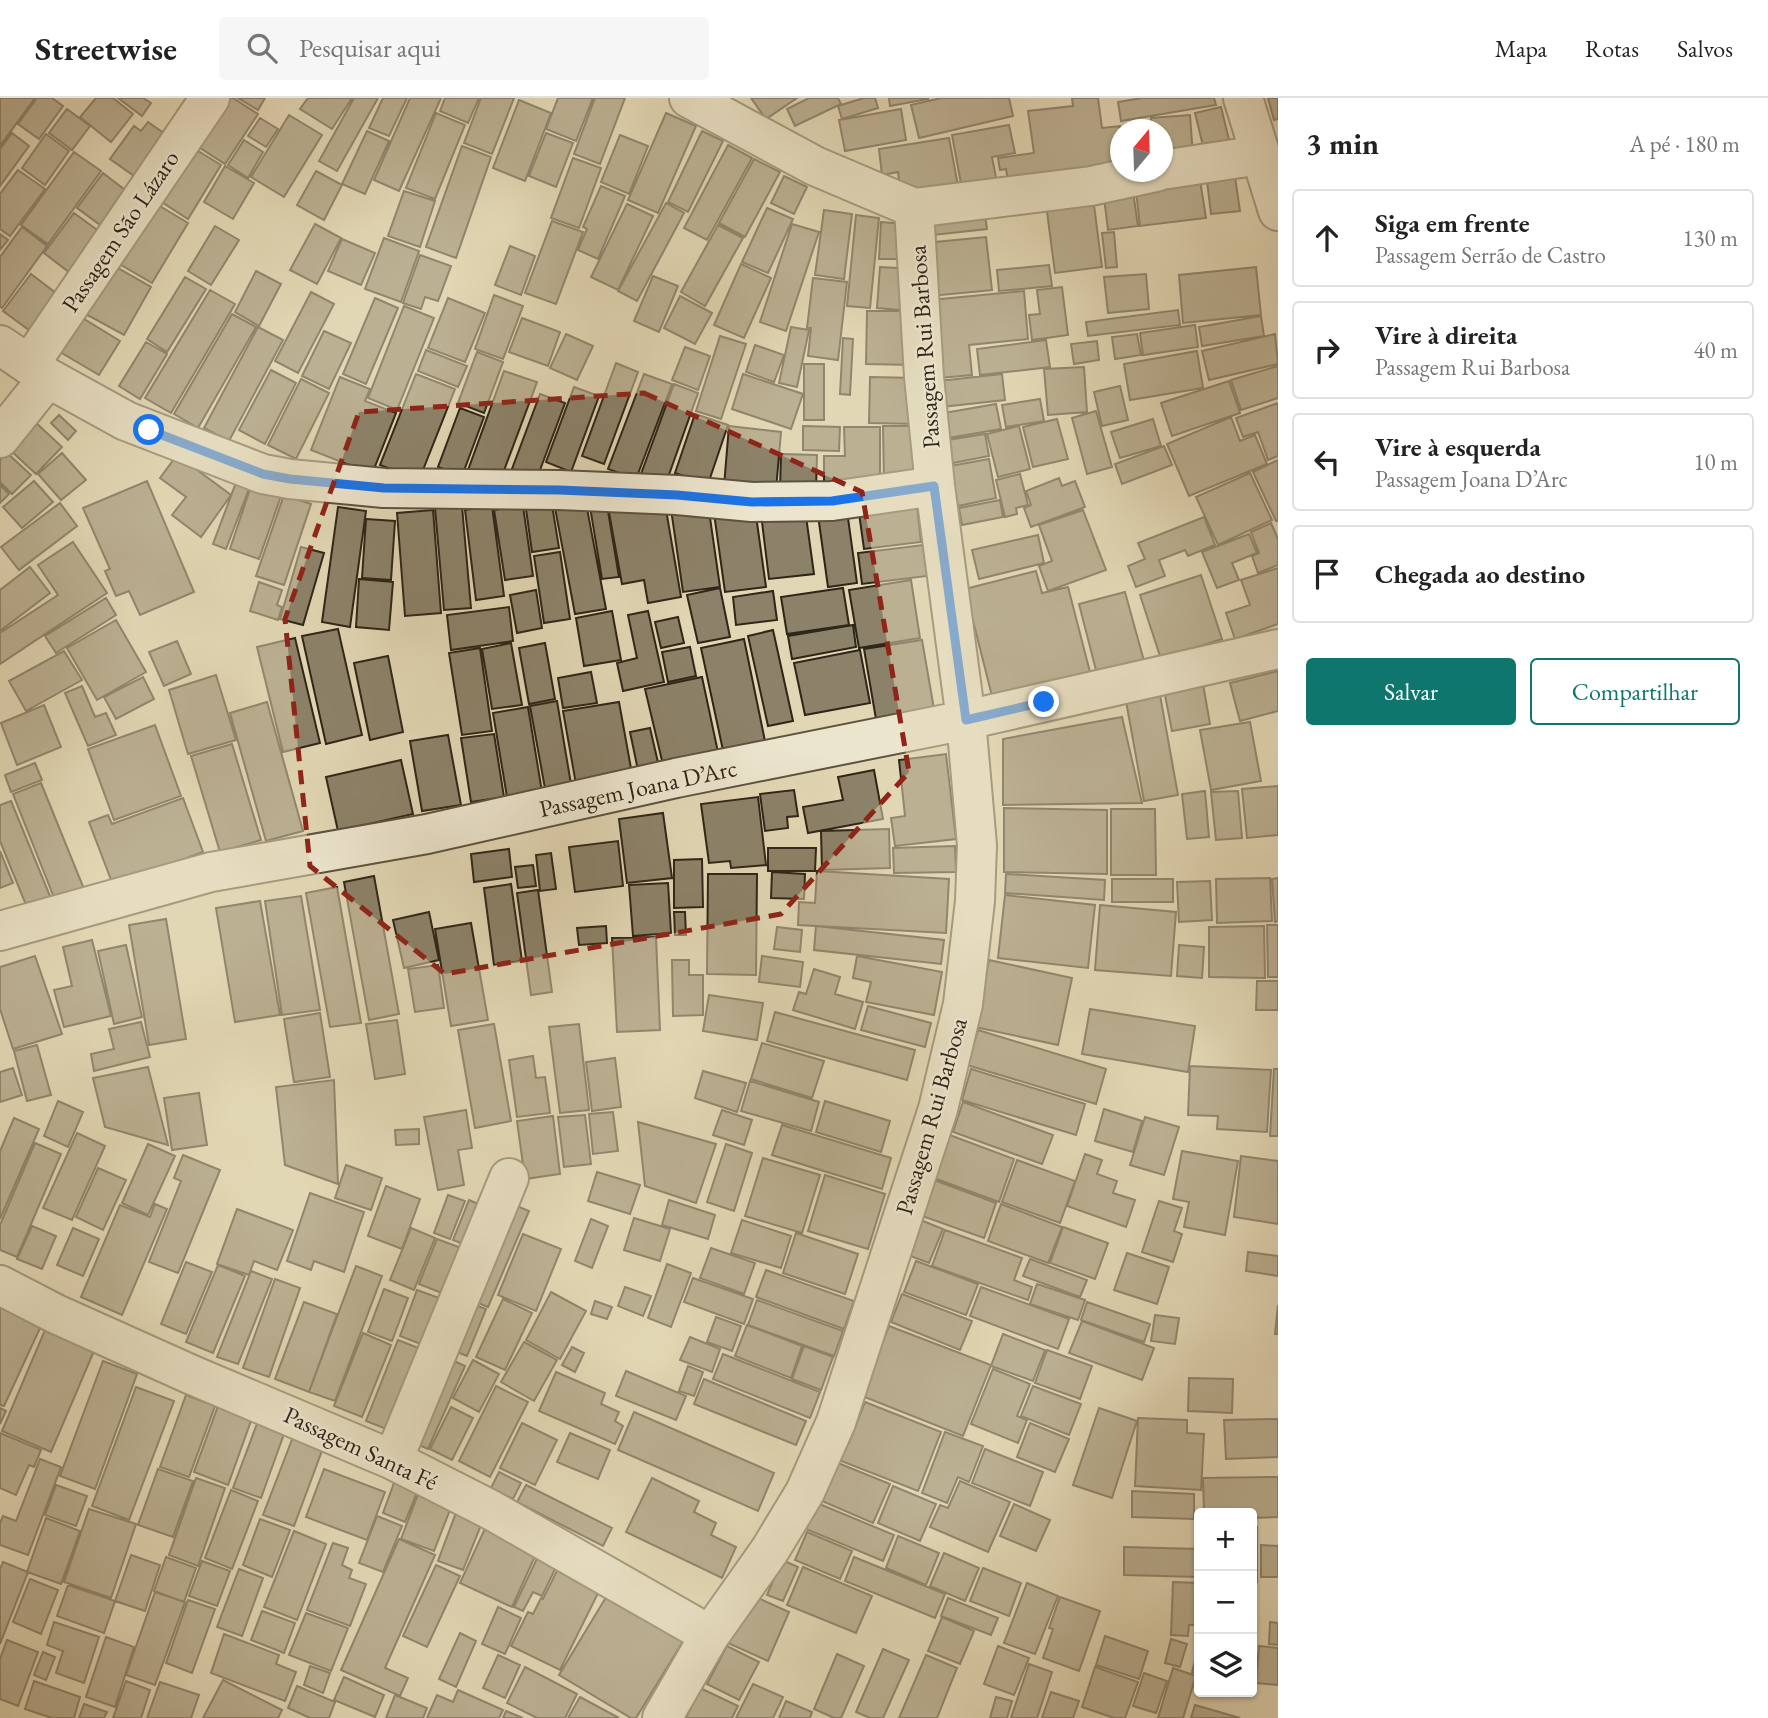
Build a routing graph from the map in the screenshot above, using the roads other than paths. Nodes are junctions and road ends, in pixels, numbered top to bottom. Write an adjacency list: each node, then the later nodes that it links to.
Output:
1 (210, 98): 9 (street, Passagem São Lázaro)
2 (689, 98): 7 (street)
3 (1243, 98): 4 (street)
4 (1260, 155): 5 (street); 8 (street)
5 (1173, 168)
6 (1110, 182): 7 (street)
7 (914, 208): 11 (street, Passagem Rui Barbosa)
8 (1278, 211)
9 (25, 363): 10 (street, Passagem São Lázaro); 11 (street)
10 (0, 438)
11 (934, 486): 13 (street, Passagem Rui Barbosa)
12 (1278, 649): 13 (street, Passagem Joana D’Arc)
13 (966, 720): 14 (street, Passagem Joana D’Arc); 18 (street, Passagem Rui Barbosa)
14 (0, 931)
15 (509, 1178): 17 (street)
16 (0, 1285): 17 (street, Passagem Santa Fé)
17 (393, 1460): 18 (street, Passagem Santa Fé)
18 (710, 1635): 19 (street, Passagem Rui Barbosa)
19 (662, 1718)

